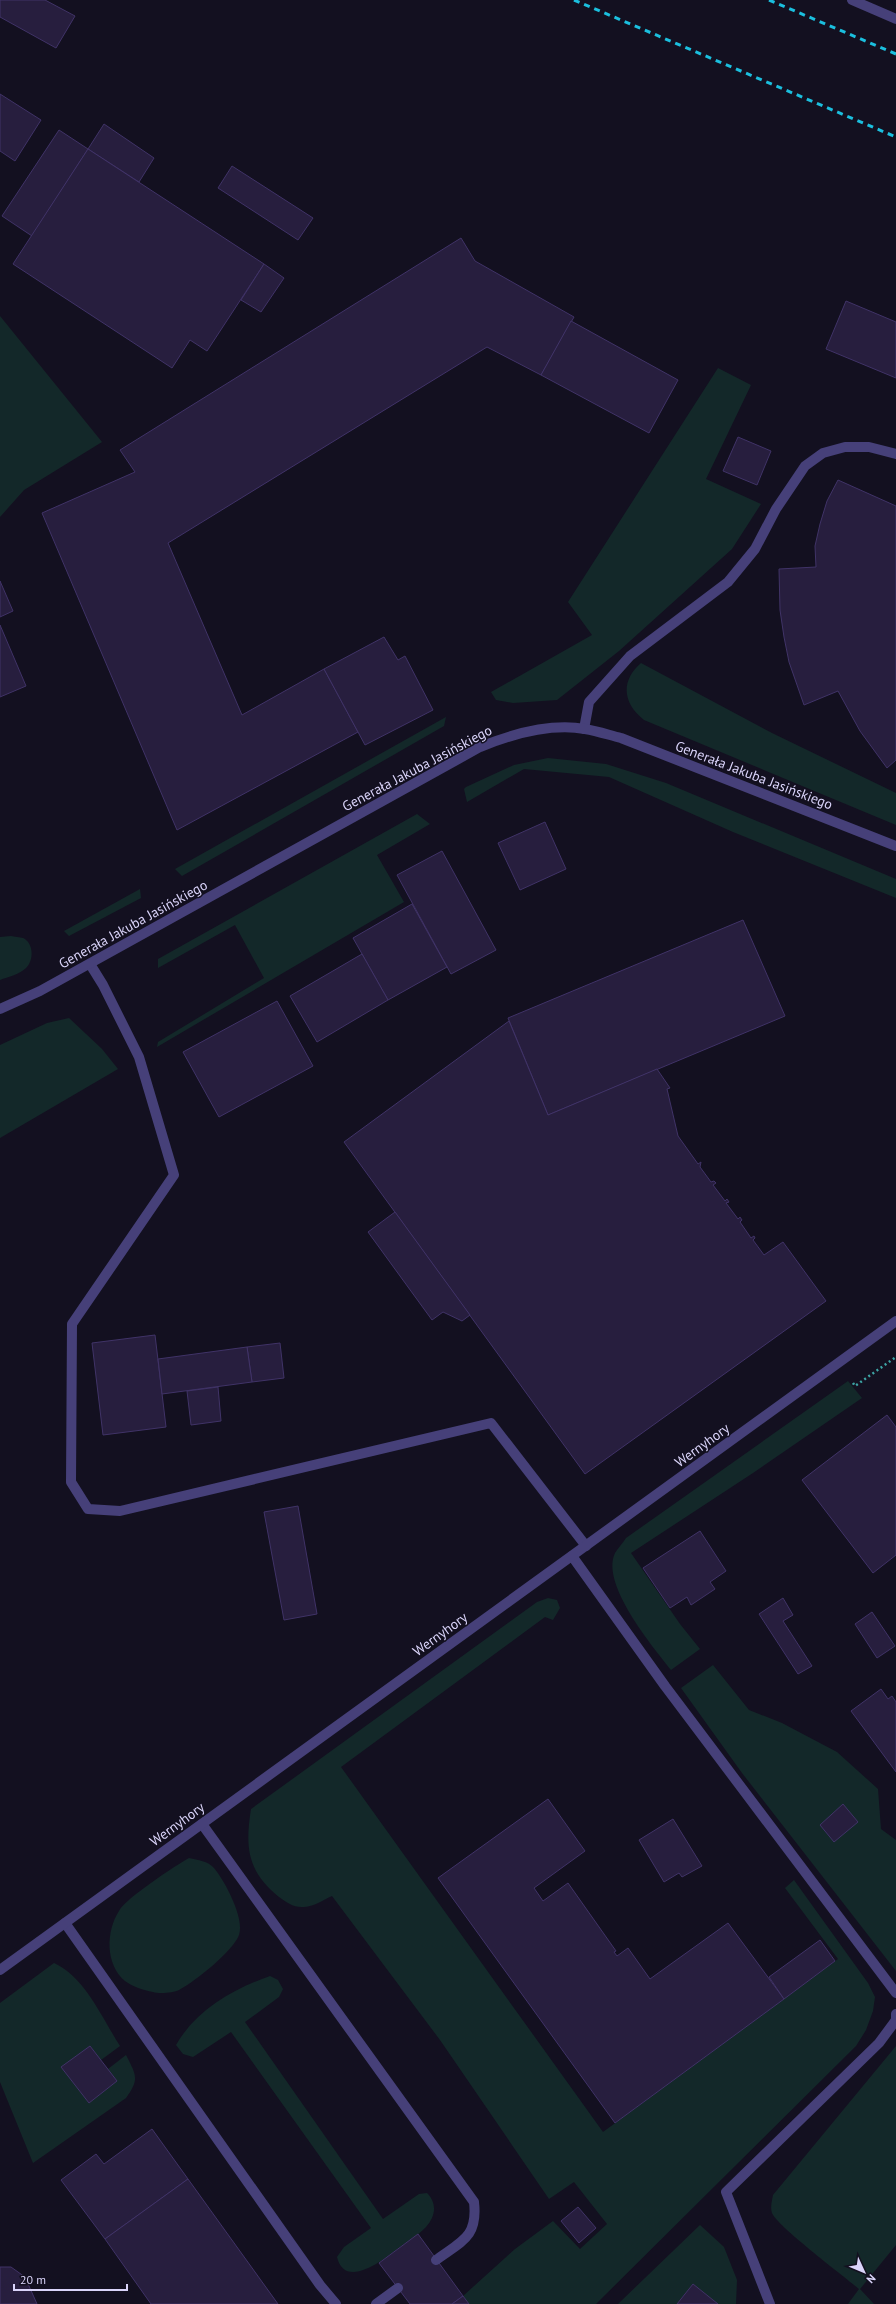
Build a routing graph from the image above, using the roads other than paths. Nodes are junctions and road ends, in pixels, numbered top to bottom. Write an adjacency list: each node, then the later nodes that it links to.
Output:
1 (852, 0): 2 (street)
2 (896, 19)
3 (896, 454): 4 (street)
4 (584, 729): 5 (street, Generała Jakuba Jasińskiego); 6 (street, Generała Jakuba Jasińskiego)
5 (896, 846)
6 (90, 964): 7 (street, Generała Jakuba Jasińskiego); 9 (street)
7 (0, 1009)
8 (896, 1322): 9 (street, Wernyhory)
9 (586, 1546): 10 (street, Wernyhory)
10 (572, 1556): 11 (street, Wernyhory); 14 (street)
11 (202, 1824): 12 (street, Wernyhory); 16 (street)
12 (65, 1923): 13 (street, Wernyhory); 18 (street)
13 (0, 1970)
14 (896, 1993)
15 (896, 2014): 20 (street)
16 (436, 2260)
17 (398, 2288): 19 (street)
18 (336, 2304)
19 (376, 2304)
20 (770, 2304)

